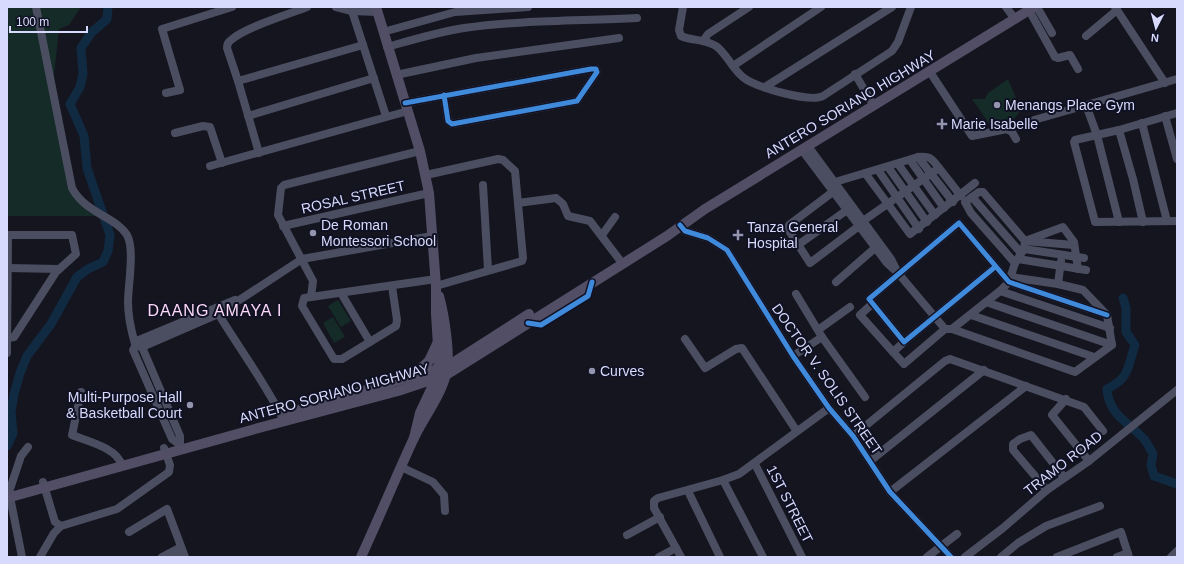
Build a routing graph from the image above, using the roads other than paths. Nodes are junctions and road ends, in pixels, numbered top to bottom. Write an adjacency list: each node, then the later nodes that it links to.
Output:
1 (36, 7): 139 (street)
2 (232, 7): 35 (street)
3 (307, 7): 32 (street)
4 (336, 7): 15 (street)
5 (528, 7): 18 (street)
6 (683, 7): 22 (street)
7 (749, 7): 22 (street)
8 (821, 7): 25 (street)
9 (892, 7): 34 (street)
10 (911, 7): 28 (street)
11 (1006, 7): 17 (street)
12 (1033, 8): 17 (main road, ANTERO SORIANO HIGHWAY); 19 (street); 26 (street)
13 (1116, 8): 20 (street); 33 (street)
14 (376, 10): 15 (street); 18 (main road)
15 (352, 11): 23 (street)
16 (637, 18): 24 (street)
17 (1015, 19): 27 (main road, ANTERO SORIANO HIGHWAY)
18 (382, 32): 24 (main road)
19 (1052, 33)
20 (1086, 36)
21 (619, 38): 29 (street)
22 (703, 41): 25 (street)
23 (363, 45): 30 (street); 32 (street)
24 (387, 48): 29 (main road)
25 (733, 66): 34 (street)
26 (1078, 69)
27 (930, 72): 38 (main road, ANTERO SORIANO HIGHWAY); 49 (street)
28 (855, 74): 34 (street); 38 (street)
29 (396, 75): 39 (main road)
30 (374, 78): 41 (street); 42 (street)
31 (1177, 79): 33 (street)
32 (238, 81): 41 (street)
33 (1165, 83): 37 (street)
34 (765, 88)
35 (166, 93)
36 (444, 95): 36 (street); 39 (street)
37 (1086, 105): 44 (street); 48 (street)
38 (874, 106): 50 (main road, ANTERO SORIANO HIGHWAY)
39 (406, 107): 42 (street); 51 (main road)
40 (1177, 112): 43 (street)
41 (248, 116): 52 (street)
42 (386, 116): 52 (street)
43 (1165, 116): 45 (street); 54 (street)
44 (1034, 120)
45 (1142, 123): 46 (street); 84 (street)
46 (1119, 130): 48 (street); 88 (street)
47 (175, 134): 56 (street)
48 (1097, 135): 87 (street); 87 (street)
49 (1016, 139)
50 (805, 148): 66 (street); 71 (street); 91 (main road, ANTERO SORIANO HIGHWAY)
51 (420, 151): 64 (main road); 92 (street)
52 (259, 153): 56 (street)
53 (918, 157): 55 (street); 60 (street); 63 (street)
54 (1177, 159)
55 (910, 160): 57 (street); 65 (street)
56 (222, 163): 58 (street)
57 (898, 164): 59 (street); 67 (street)
58 (210, 166)
59 (888, 167): 61 (street); 70 (street)
60 (939, 168): 63 (street); 74 (street)
61 (878, 170): 62 (street); 73 (street)
62 (865, 173): 66 (street); 78 (street)
63 (931, 173): 65 (street); 76 (street)
64 (426, 175): 72 (main road); 77 (street)
65 (923, 178): 67 (street); 79 (street)
66 (835, 182): 90 (street)
67 (913, 184): 70 (street); 82 (street)
68 (975, 184): 74 (street)
69 (483, 185): 111 (street)
70 (904, 190): 73 (street); 86 (street)
71 (834, 191): 80 (street); 97 (street)
72 (429, 193): 92 (street, ROSAL STREET); 96 (main road)
73 (896, 196): 78 (street); 93 (street)
74 (961, 196): 76 (street)
75 (972, 197): 81 (street); 100 (street); 100 (street)
76 (952, 202): 79 (street)
77 (518, 203): 95 (street); 111 (street)
78 (886, 203): 90 (street); 93 (street)
79 (944, 208): 82 (street)
80 (847, 210): 90 (street); 97 (street)
81 (971, 213): 89 (street); 100 (street)
82 (935, 215): 86 (street)
83 (615, 217): 95 (street)
84 (1167, 221): 85 (street); 88 (street)
85 (1177, 221)
86 (927, 222): 93 (street)
87 (1119, 222): 88 (street)
88 (1143, 222)
89 (959, 223): 107 (street); 113 (street)
90 (861, 224): 97 (street); 99 (street); 102 (street)
91 (680, 225): 105 (main road, ANTERO SORIANO HIGHWAY); 143 (street, DOCTOR V. SOLIS STREET); 145 (main road, ANTERO SORIANO HIGHWAY)
92 (283, 226): 104 (street)
93 (919, 229)
94 (8, 235): 108 (street); 109 (street)
95 (602, 235): 105 (street)
96 (432, 236): 104 (street); 115 (main road)
97 (798, 245)
98 (1074, 245): 100 (street); 100 (street); 103 (street)
99 (875, 248): 102 (street); 116 (street)
100 (1021, 253): 101 (street); 106 (street); 114 (street)
101 (1062, 255): 103 (street); 106 (street)
102 (886, 257): 113 (street)
103 (1080, 257): 110 (street)
104 (302, 259): 122 (street); 126 (street)
105 (619, 259): 140 (main road, ANTERO SORIANO HIGHWAY)
106 (1060, 266): 110 (street); 117 (street)
107 (995, 267): 114 (street); 129 (street)
108 (8, 268): 109 (street); 133 (street)
109 (59, 269): 133 (street)
110 (1078, 269): 112 (street)
111 (488, 270): 115 (street)
112 (1086, 270)
113 (898, 273): 124 (street); 129 (street)
114 (1009, 280): 117 (street); 119 (street); 128 (street)
115 (436, 282): 118 (street); 134 (main road)
116 (836, 282)
117 (1058, 284): 128 (street)
118 (392, 286): 120 (street); 136 (street)
119 (1000, 292): 123 (street); 130 (street)
120 (341, 293): 122 (street); 136 (street)
121 (796, 294): 132 (street)
122 (311, 297): 136 (street)
123 (986, 302): 127 (street); 138 (street)
124 (872, 304): 137 (street); 141 (street)
125 (850, 307): 132 (street)
126 (216, 311): 139 (street); 155 (street)
127 (970, 315): 131 (street); 144 (street)
128 (1107, 315): 130 (street)
129 (934, 317): 131 (street); 137 (street)
130 (1110, 328): 138 (street)
131 (948, 329): 141 (street); 144 (street)
132 (820, 334): 143 (street); 152 (street)
133 (8, 338): 142 (street)
134 (442, 339): 140 (main road); 145 (main road); 147 (main road)
135 (685, 339): 156 (street)
136 (370, 342)
137 (904, 342): 141 (street)
138 (1112, 344): 144 (street)
139 (138, 346): 161 (street)
140 (473, 349): 145 (main road, ANTERO SORIANO HIGHWAY)
141 (893, 352)
142 (7, 353)
143 (793, 356): 154 (street, DOCTOR V. SOLIS STREET)
144 (1094, 357)
145 (444, 370): 147 (main road, ANTERO SORIANO HIGHWAY); 148 (main road); 159 (main road)
146 (984, 370): 149 (street); 158 (street); 163 (street)
147 (413, 376): 155 (main road, ANTERO SORIANO HIGHWAY)
148 (436, 379): 155 (main road, ANTERO SORIANO HIGHWAY); 159 (main road)
149 (1026, 386): 153 (street); 173 (street)
150 (1177, 390): 164 (street, TRAMO ROAD)
151 (81, 392): 165 (street)
152 (865, 397)
153 (1066, 399): 157 (street); 164 (street)
154 (829, 408): 156 (street); 158 (street, DOCTOR V. SOLIS STREET)
155 (283, 418): 161 (main road, ANTERO SORIANO HIGHWAY)
156 (796, 430): 166 (street)
157 (1103, 431)
158 (853, 436): 163 (street, DOCTOR V. SOLIS STREET)
159 (414, 438): 167 (main road)
160 (28, 447): 174 (street)
161 (180, 447): 162 (main road, ANTERO SORIANO HIGHWAY)
162 (165, 451): 165 (main road, ANTERO SORIANO HIGHWAY); 178 (street)
163 (870, 461): 173 (street, DOCTOR V. SOLIS STREET)
164 (1089, 461): 168 (street, TRAMO ROAD)
165 (122, 463): 170 (main road, ANTERO SORIANO HIGHWAY)
166 (755, 464): 169 (street); 195 (street, 1ST STREET)
167 (401, 467): 176 (street); 187 (main road)
168 (1064, 477): 171 (street, TRAMO ROAD); 171 (street)
169 (723, 480): 172 (street); 194 (street)
170 (44, 485): 174 (main road, ANTERO SORIANO HIGHWAY); 178 (street)
171 (1047, 490): 198 (street, TRAMO ROAD)
172 (688, 491): 177 (street); 193 (street)
173 (890, 492): 182 (street, DOCTOR V. SOLIS STREET)
174 (8, 495): 188 (street)
175 (1100, 506): 199 (street)
176 (445, 511)
177 (660, 517): 181 (street); 183 (street)
178 (61, 526): 189 (street)
179 (129, 532): 185 (street)
180 (957, 534): 182 (street)
181 (627, 535)
182 (940, 546): 196 (street); 197 (street, DOCTOR V. SOLIS STREET)
183 (676, 548): 191 (street); 192 (street)
184 (1177, 551): 202 (street)
185 (181, 553): 190 (street)
186 (1129, 555): 200 (street); 201 (street)
187 (360, 556)
188 (22, 557)
189 (40, 557)
190 (162, 557)
191 (659, 557)
192 (681, 557)
193 (720, 557)
194 (762, 557)
195 (802, 557)
196 (927, 557)
197 (951, 557)
198 (965, 557)
199 (1001, 557)
200 (1057, 557)
201 (1117, 557)
202 (1171, 557)

